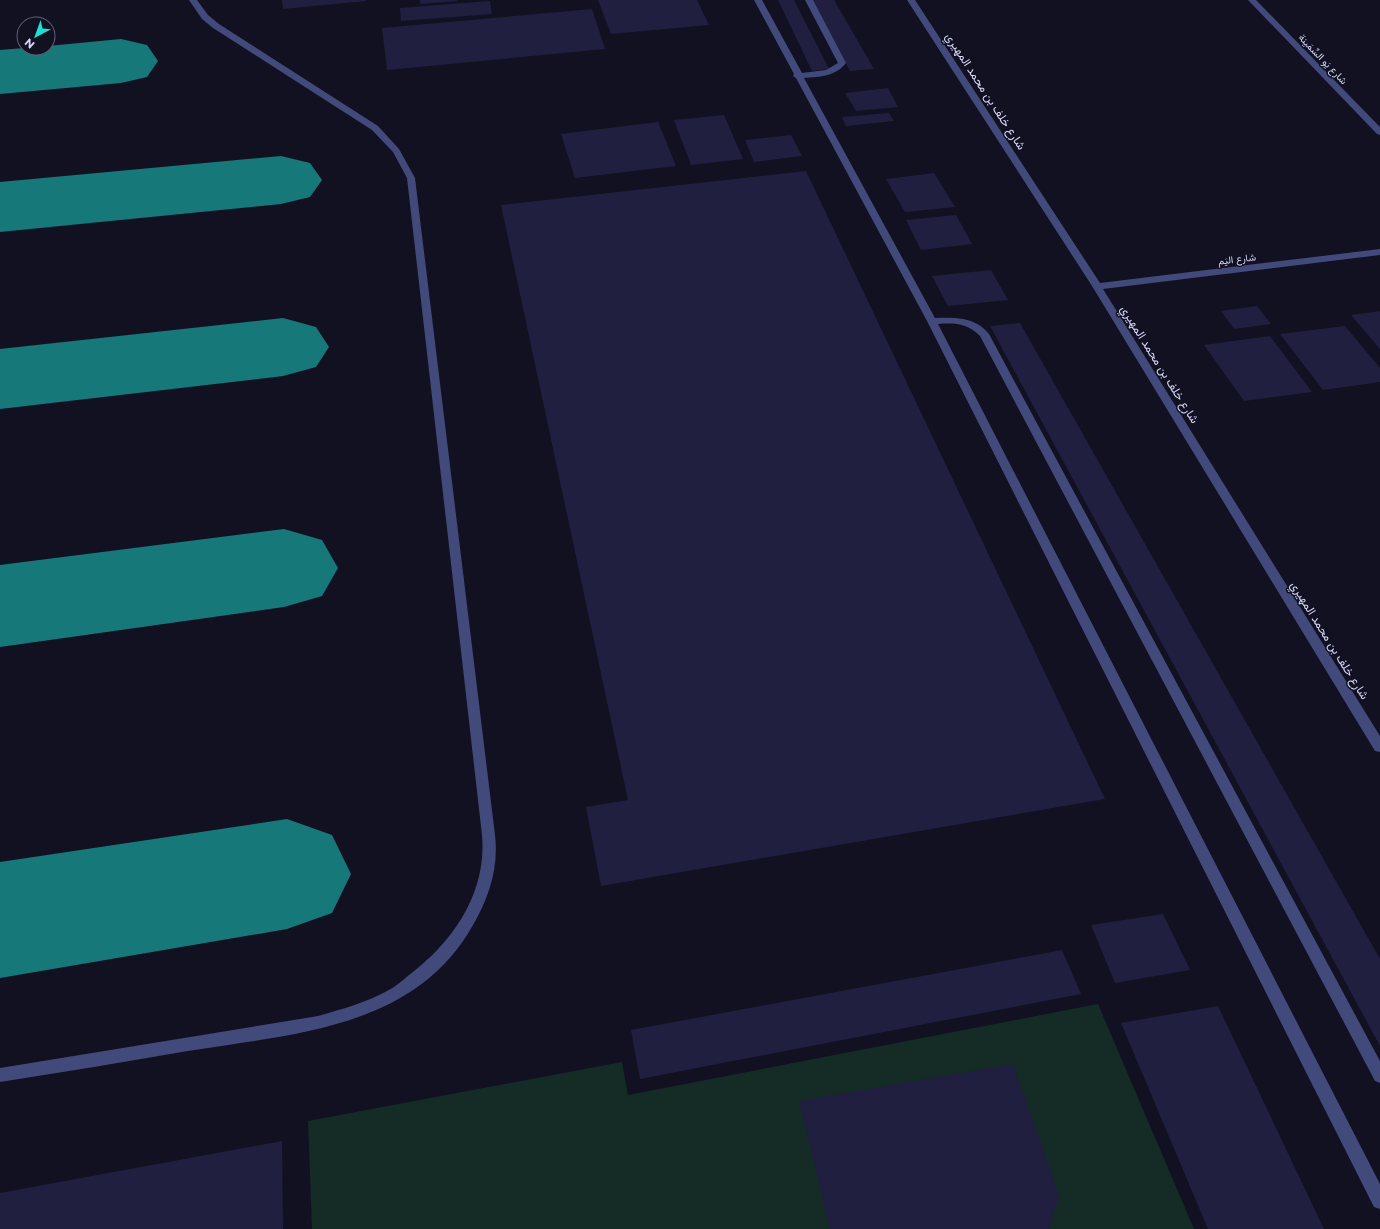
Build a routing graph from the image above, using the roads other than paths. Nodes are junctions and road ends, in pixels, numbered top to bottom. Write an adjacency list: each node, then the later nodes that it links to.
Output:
1 (193, 0): 12 (street)
2 (758, 0): 6 (street)
3 (809, 0): 6 (street)
4 (911, 0): 9 (street, شارع خلف بن محمد المهيري)
5 (1252, 0): 7 (street, شارع يَو السِّمَينة)
6 (797, 76): 10 (street)
7 (1380, 132)
8 (1380, 252): 9 (street, شارع اليَم)
9 (1096, 286): 11 (street, شارع خلف بن محمد المهيري)
10 (932, 321): 13 (street); 14 (street)
11 (1380, 747)
12 (0, 1075)
13 (1380, 1076)
14 (1380, 1201)

